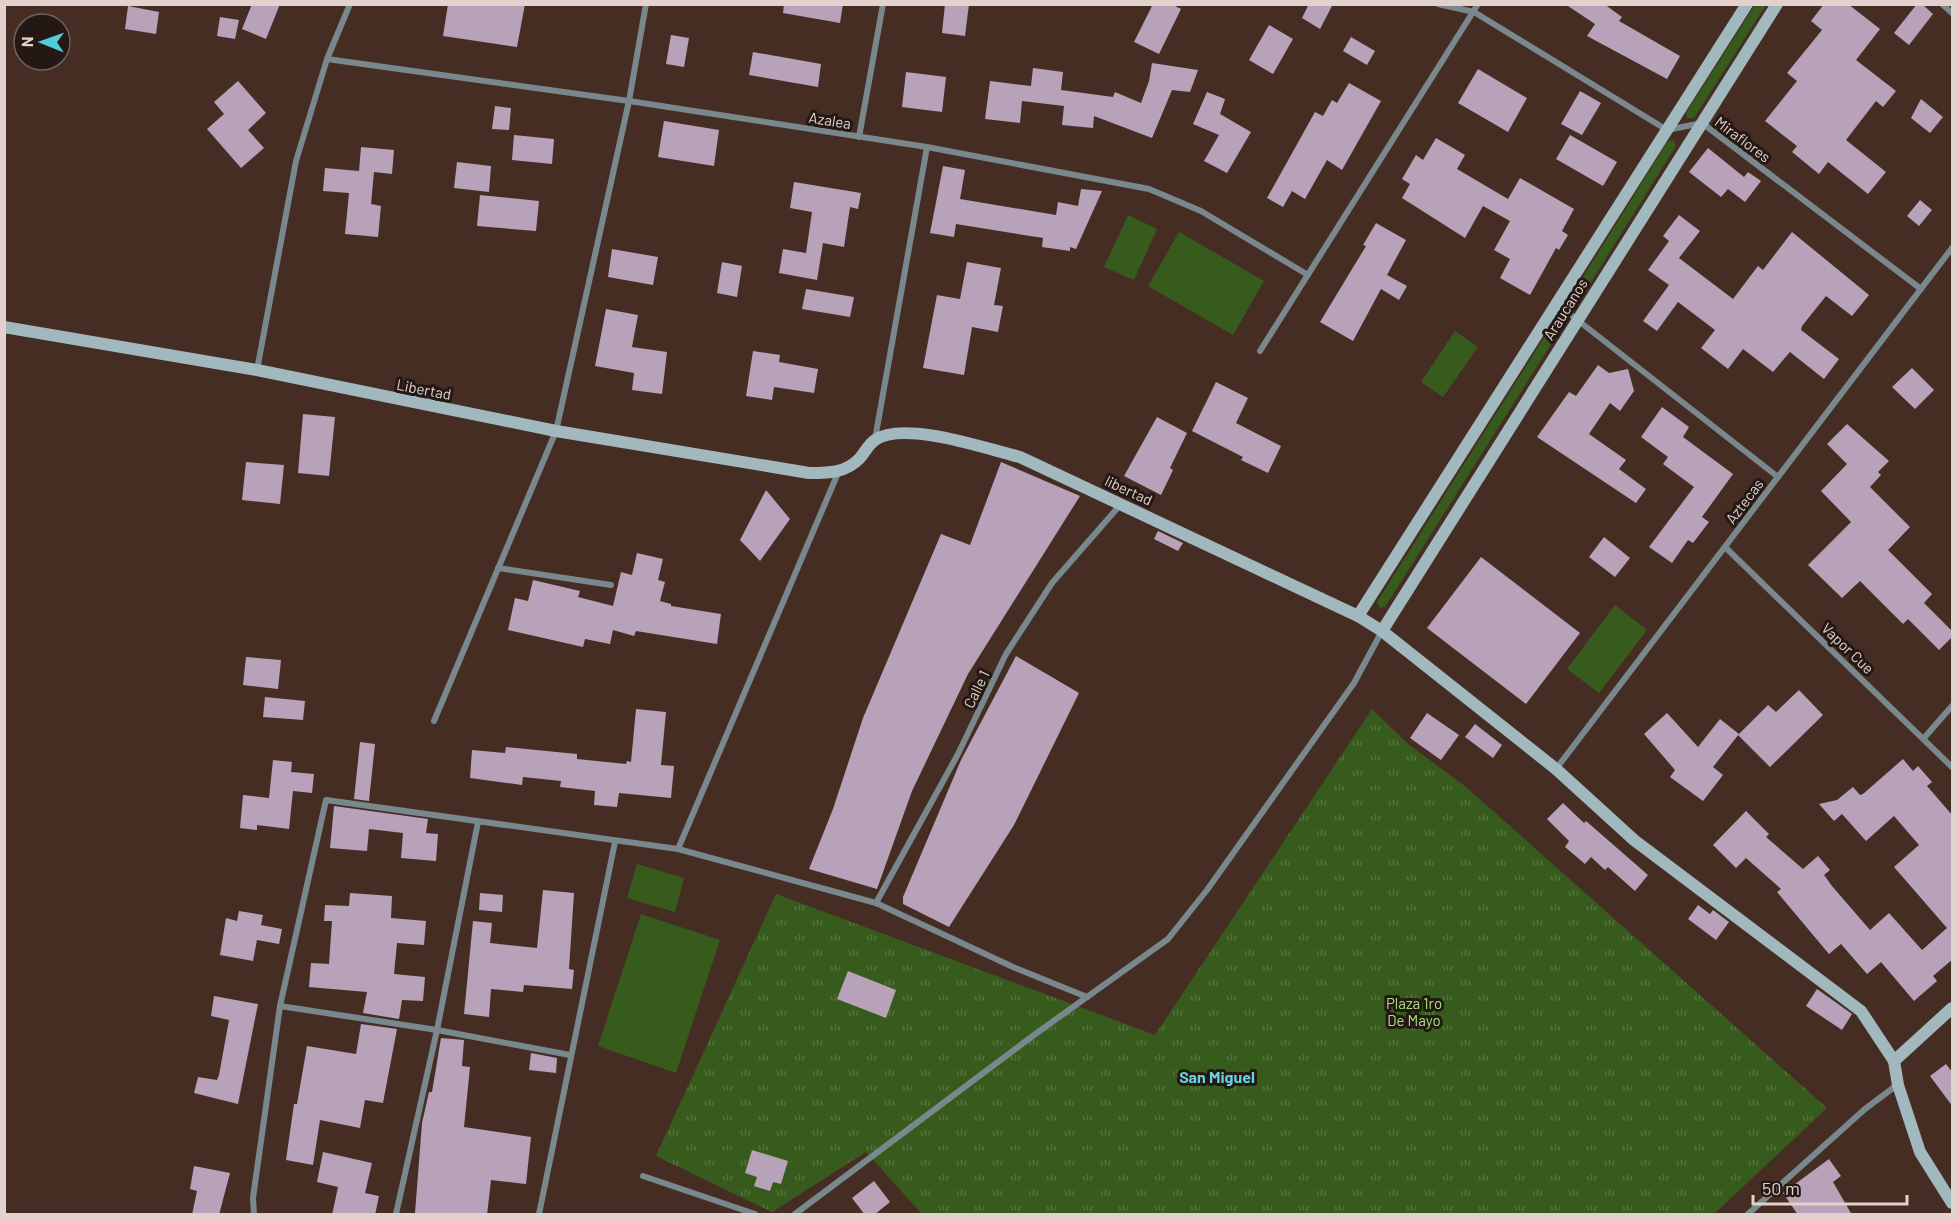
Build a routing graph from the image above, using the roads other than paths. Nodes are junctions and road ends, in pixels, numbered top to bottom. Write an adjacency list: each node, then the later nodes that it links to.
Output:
1 (350, 4): 11 (street)
2 (646, 4): 12 (street)
3 (883, 4): 15 (street)
4 (1438, 4): 9 (street)
5 (1478, 4): 9 (street)
6 (1747, 4): 14 (main road, Araucanos)
7 (1777, 4): 13 (main road, Araucanos)
8 (1942, 4): 10 (street)
9 (1474, 12): 14 (street); 18 (street)
10 (1953, 13)
11 (327, 59): 12 (street, Azalea); 24 (street)
12 (629, 101): 15 (street, Azalea); 25 (street)
13 (1702, 123): 14 (street, Miraflores); 19 (street, Miraflores); 21 (main road, Araucanos)
14 (1667, 130): 20 (main road, Araucanos)
15 (859, 137): 16 (street, Azalea)
16 (927, 147): 18 (street, Azalea); 26 (street)
17 (1953, 248): 19 (street, Aztecas)
18 (1308, 275): 23 (street)
19 (1921, 289): 28 (street, Aztecas)
20 (1557, 304): 21 (street); 33 (main road, Araucanos)
21 (1577, 318): 28 (street); 34 (main road, Araucanos)
22 (4, 327): 24 (main road, Libertad)
23 (1260, 351)
24 (257, 370): 25 (main road, Libertad)
25 (556, 431): 27 (main road, Libertad); 31 (street)
26 (875, 440): 27 (main road); 29 (main road, libertad)
27 (838, 472): 42 (street)
28 (1778, 477): 30 (street, Aztecas)
29 (1122, 503): 33 (main road, libertad); 43 (street, Calle 1)
30 (1725, 547): 37 (street, Vapor Cue); 39 (street, Aztecas)
31 (498, 568): 32 (street); 36 (street)
32 (611, 585)
33 (1358, 616): 34 (main road, libertad)
34 (1382, 632): 39 (main road, libertad); 44 (street)
35 (1953, 706): 37 (street)
36 (434, 721)
37 (1924, 738): 38 (street, Vapor Cue)
38 (1953, 767)
39 (1556, 769): 49 (main road, libertad)
40 (478, 822): 41 (street); 45 (street); 47 (street)
41 (615, 842): 42 (street); 48 (street)
42 (678, 849): 43 (street)
43 (876, 903): 44 (street)
44 (1087, 997): 57 (street)
45 (280, 1006): 47 (street); 53 (street)
46 (1953, 1008): 49 (main road)
47 (437, 1030): 48 (street); 54 (street)
48 (570, 1055): 55 (street)
49 (1894, 1061): 50 (main road)
50 (1898, 1085): 52 (main road); 58 (street)
51 (643, 1176): 56 (street)
52 (1953, 1203)
53 (254, 1215)
54 (396, 1215)
55 (539, 1215)
56 (755, 1215)
57 (795, 1215)
58 (1748, 1215)

